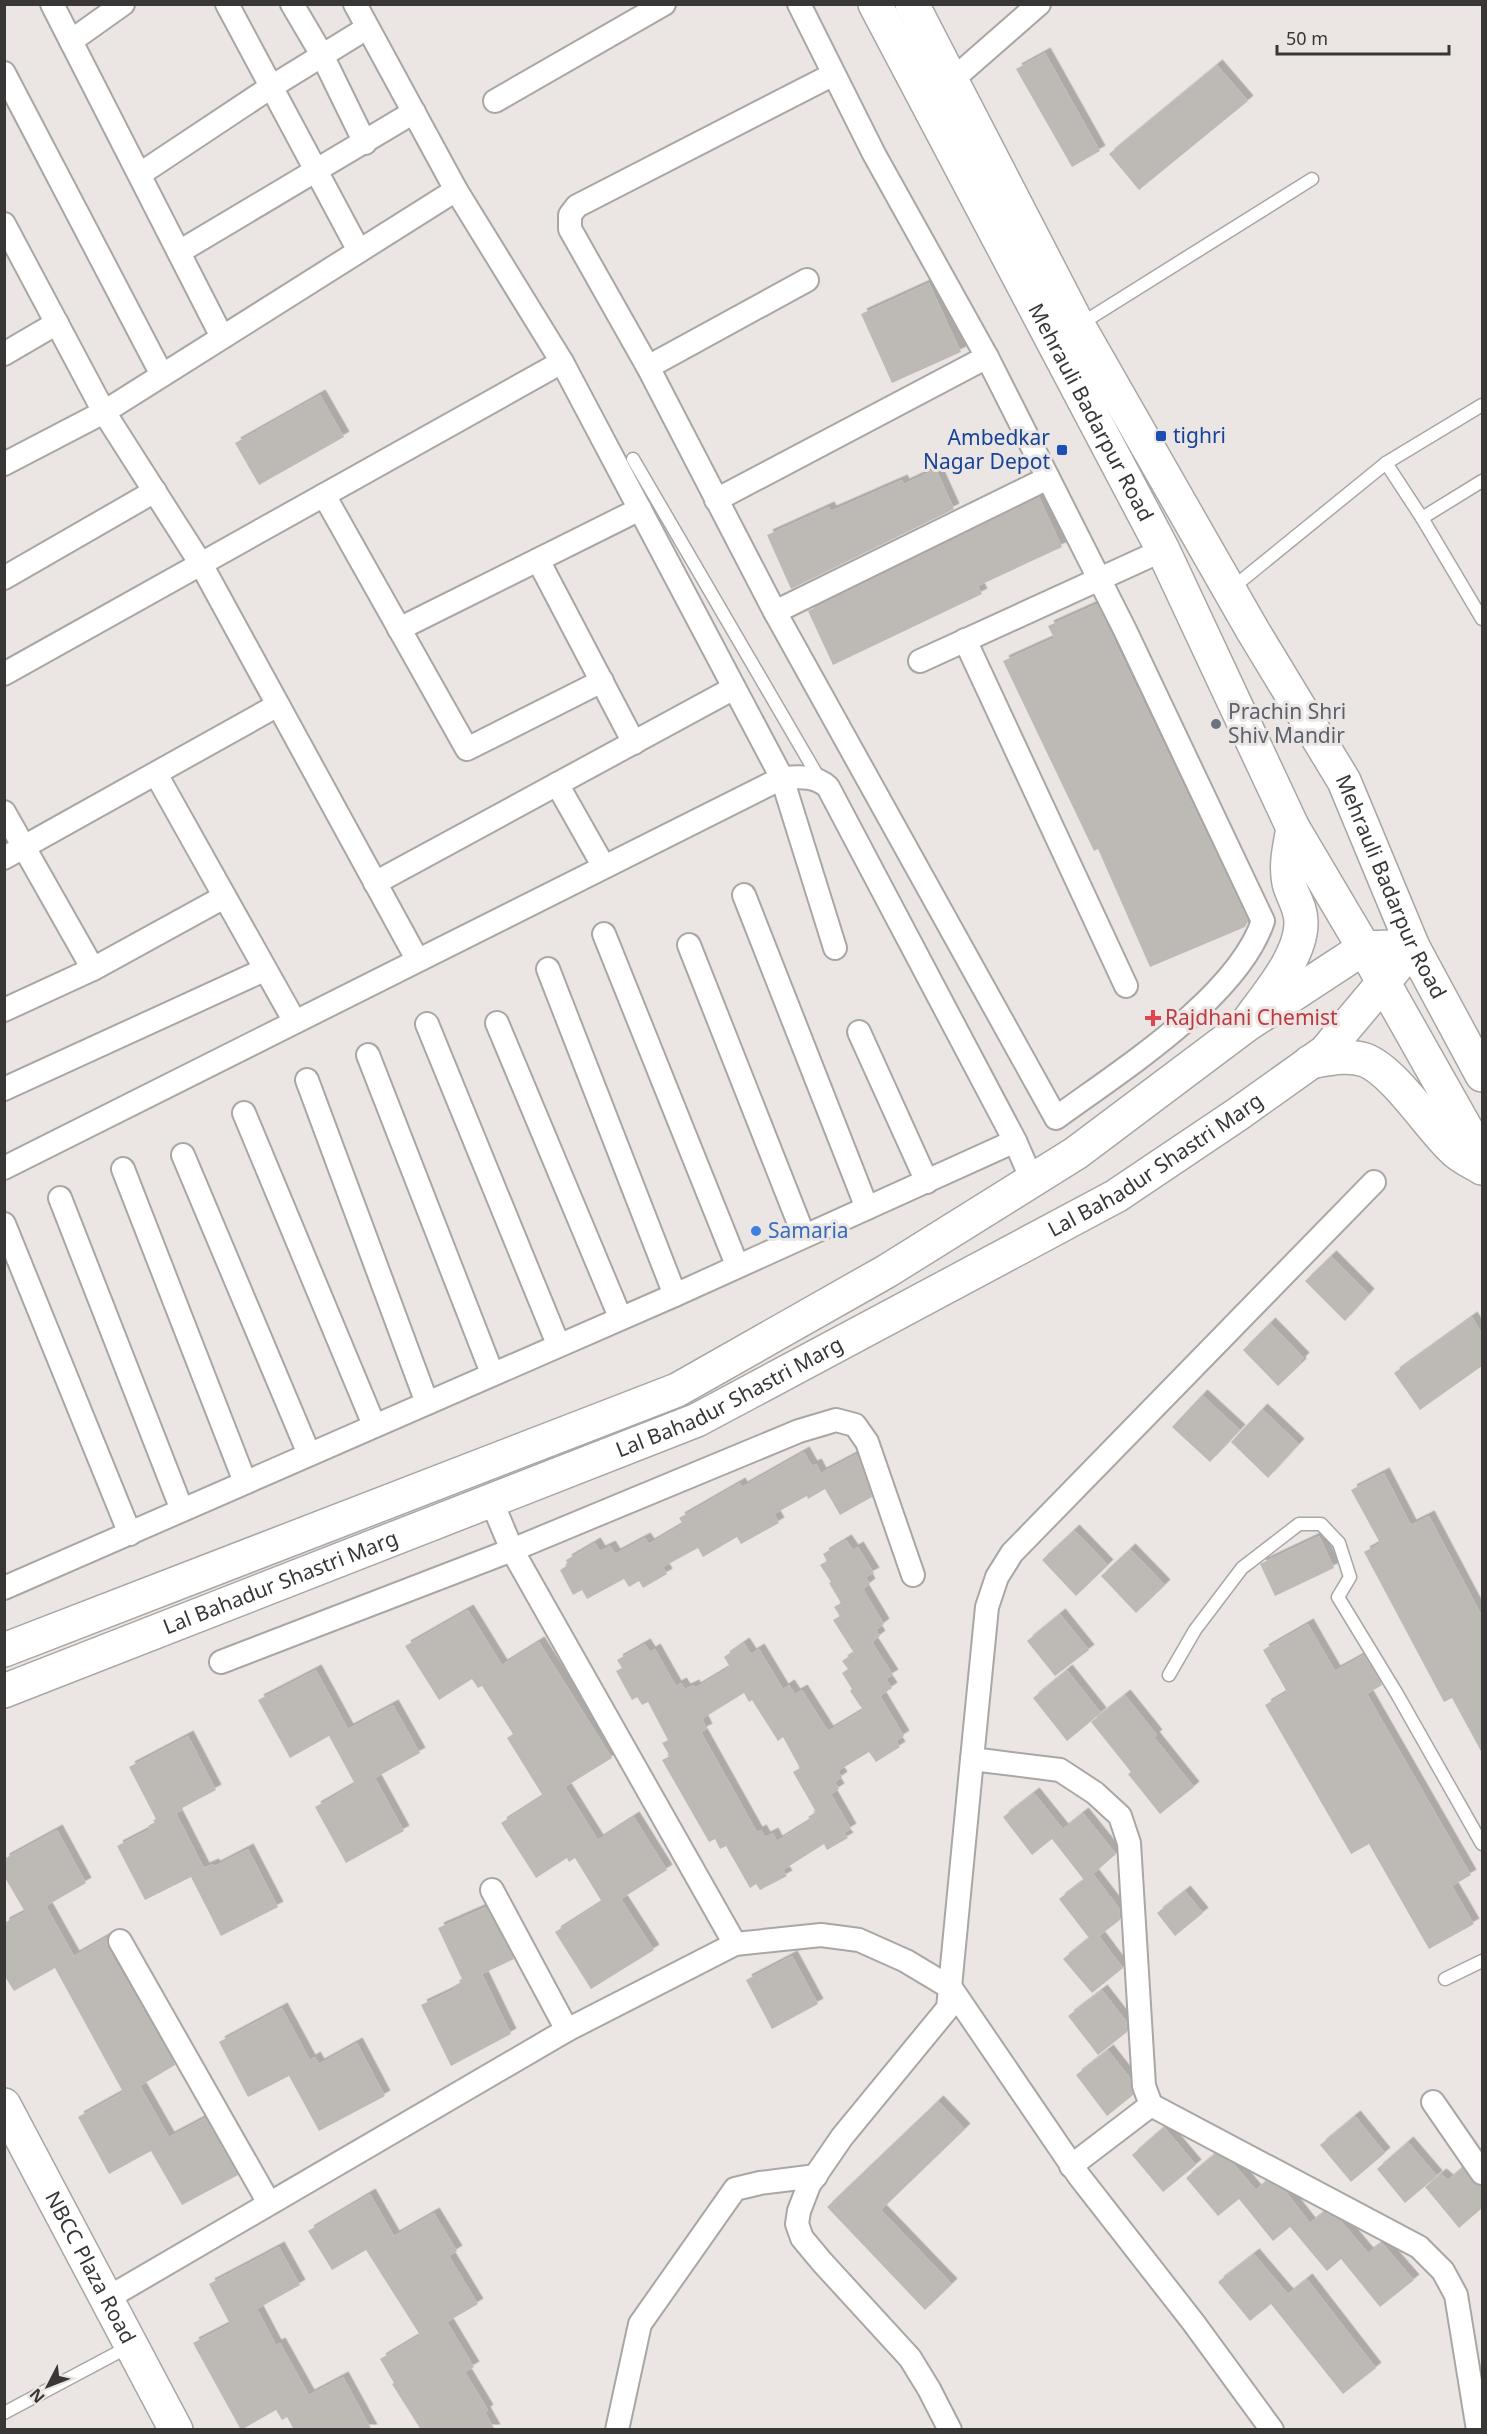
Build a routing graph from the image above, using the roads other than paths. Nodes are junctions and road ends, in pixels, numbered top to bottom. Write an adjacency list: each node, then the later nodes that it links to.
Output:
1 (52, 4): 12 (street)
2 (123, 4): 12 (street)
3 (227, 4): 17 (street)
4 (292, 4): 13 (street)
5 (355, 4): 11 (street)
6 (799, 4): 15 (street)
7 (875, 4): 31 (main road, Mehrauli Badarpur Road)
8 (912, 4): 16 (main road, Mehrauli Badarpur Road)
9 (1039, 4): 16 (street)
10 (660, 5): 18 (street)
11 (367, 28): 13 (street); 19 (street)
12 (71, 41): 22 (street)
13 (322, 55): 17 (street); 20 (street)
14 (4, 73): 37 (street)
15 (834, 74): 34 (street); 36 (street)
16 (951, 81): 31 (main road, Mehrauli Badarpur Road)
17 (271, 87): 21 (street); 22 (street)
18 (495, 101)
19 (414, 112): 20 (street); 24 (street)
20 (364, 143): 21 (street)
21 (317, 172): 26 (street); 27 (street)
22 (140, 174): 27 (street)
23 (1312, 179): 31 (lane)
24 (456, 190): 26 (street); 35 (street)
25 (4, 224): 28 (street)
26 (359, 251): 32 (street)
27 (179, 252): 32 (street)
28 (11, 253): 30 (street)
29 (807, 280): 36 (street)
30 (57, 323): 33 (street); 39 (street)
31 (1065, 333): 50 (main road, Mehrauli Badarpur Road); 55 (main road, Mehrauli Badarpur Road)
32 (222, 337): 37 (street)
33 (4, 354)
34 (987, 357): 43 (street); 47 (street)
35 (562, 362): 46 (street); 48 (street)
36 (648, 366): 47 (street)
37 (162, 375): 39 (street)
38 (1482, 405): 41 (lane)
39 (104, 412): 42 (street); 45 (street)
40 (633, 459): 68 (lane)
41 (1386, 463): 49 (lane); 55 (lane)
42 (4, 464)
43 (1048, 478): 54 (street); 56 (street)
44 (1482, 481): 49 (lane)
45 (155, 491): 52 (street); 53 (street)
46 (324, 495): 52 (street); 58 (street)
47 (716, 500): 56 (street)
48 (640, 509): 51 (street); 63 (street)
49 (1422, 518): 57 (lane)
50 (1162, 550): 54 (street); 71 (main road, Mehrauli Badarpur Road)
51 (538, 560): 58 (street); 62 (street)
52 (201, 564): 61 (street); 64 (street)
53 (4, 578)
54 (1099, 579): 56 (street); 59 (street)
55 (1230, 590): 79 (main road, Mehrauli Badarpur Road)
56 (775, 612)
57 (1482, 619)
58 (399, 629): 62 (street)
59 (965, 640): 60 (street); 87 (street)
60 (920, 661)
61 (4, 674)
62 (602, 681): 65 (street)
63 (734, 688): 65 (street); 67 (street)
64 (278, 705): 66 (street); 74 (street)
65 (634, 742): 69 (street)
66 (156, 774): 72 (street); 76 (street)
67 (782, 778): 68 (street); 73 (street); 80 (street)
68 (820, 780): 100 (street)
69 (558, 784): 73 (street); 74 (street)
70 (4, 812): 72 (street)
71 (1293, 828): 81 (main road, Mehrauli Badarpur Road); 92 (main road)
72 (14, 853): 83 (street)
73 (604, 867): 82 (street)
74 (375, 883): 82 (street)
75 (744, 895): 110 (street)
76 (225, 897): 83 (street); 85 (street)
77 (604, 934): 113 (street)
78 (689, 945): 112 (street)
79 (1413, 947): 81 (main road); 86 (main road, Lal Bahadur Shastri Marg); 96 (main road, Mehrauli Badarpur Road)
80 (835, 948)
81 (1364, 948): 86 (main road, Mehrauli Badarpur Road); 92 (main road, Lal Bahadur Shastri Marg)
82 (417, 959): 89 (street)
83 (93, 969): 88 (street)
84 (548, 969): 114 (street)
85 (264, 970): 89 (street); 98 (street)
86 (1383, 982): 95 (main road, Lal Bahadur Shastri Marg); 102 (main road, Mehrauli Badarpur Road)
87 (1126, 986)
88 (4, 1010)
89 (295, 1022): 103 (street)
90 (497, 1023): 115 (street)
91 (427, 1024): 116 (street)
92 (1245, 1026): 106 (main road, Lal Bahadur Shastri Marg)
93 (859, 1032): 107 (street)
94 (368, 1055): 117 (street)
95 (1310, 1062): 104 (main road); 122 (main road, Lal Bahadur Shastri Marg)
96 (1482, 1075)
97 (307, 1080): 118 (street)
98 (4, 1089)
99 (244, 1113): 119 (street)
100 (1015, 1141): 106 (street); 107 (street)
101 (183, 1155): 120 (street)
102 (1482, 1158)
103 (4, 1168)
104 (1482, 1168)
105 (123, 1169): 121 (street)
106 (1032, 1180): 128 (main road, Lal Bahadur Shastri Marg)
107 (927, 1182): 110 (street)
108 (1374, 1182): 132 (street)
109 (60, 1198): 123 (street)
110 (867, 1208): 112 (street)
111 (4, 1224): 124 (street)
112 (804, 1236): 113 (street)
113 (737, 1265): 114 (street)
114 (675, 1295): 115 (street)
115 (620, 1317): 116 (street)
116 (558, 1344): 117 (street)
117 (492, 1373): 118 (street)
118 (427, 1403): 119 (street)
119 (375, 1425): 120 (street)
120 (309, 1454): 121 (street)
121 (245, 1482): 123 (street)
122 (491, 1500): 125 (street); 131 (main road, Lal Bahadur Shastri Marg)
123 (182, 1510): 124 (street)
124 (130, 1534): 127 (street)
125 (512, 1550): 126 (street); 129 (street); 136 (street)
126 (913, 1575)
127 (4, 1588)
128 (4, 1650)
129 (221, 1662)
130 (1169, 1675): 133 (lane)
131 (4, 1691)
132 (972, 1759): 139 (street); 143 (street)
133 (1481, 1837)
134 (492, 1890): 140 (street)
135 (120, 1941): 147 (street)
136 (735, 1944): 139 (street); 140 (street)
137 (1482, 1961): 138 (lane)
138 (1445, 1979)
139 (951, 1989): 144 (street); 146 (street)
140 (567, 2030): 147 (street)
141 (1433, 2102): 145 (street)
142 (4, 2105): 148 (main road, NBCC Plaza Road)
143 (1151, 2105): 144 (street); 155 (street)
144 (1071, 2166): 154 (street)
145 (1482, 2173)
146 (816, 2176): 152 (street); 153 (street)
147 (269, 2203): 148 (street)
148 (106, 2299): 149 (main road, NBCC Plaza Road)
149 (131, 2345): 150 (lane); 151 (main road, NBCC Plaza Road)
150 (4, 2413)
151 (176, 2430)
152 (617, 2430)
153 (950, 2430)
154 (1272, 2430)
155 (1478, 2430)

